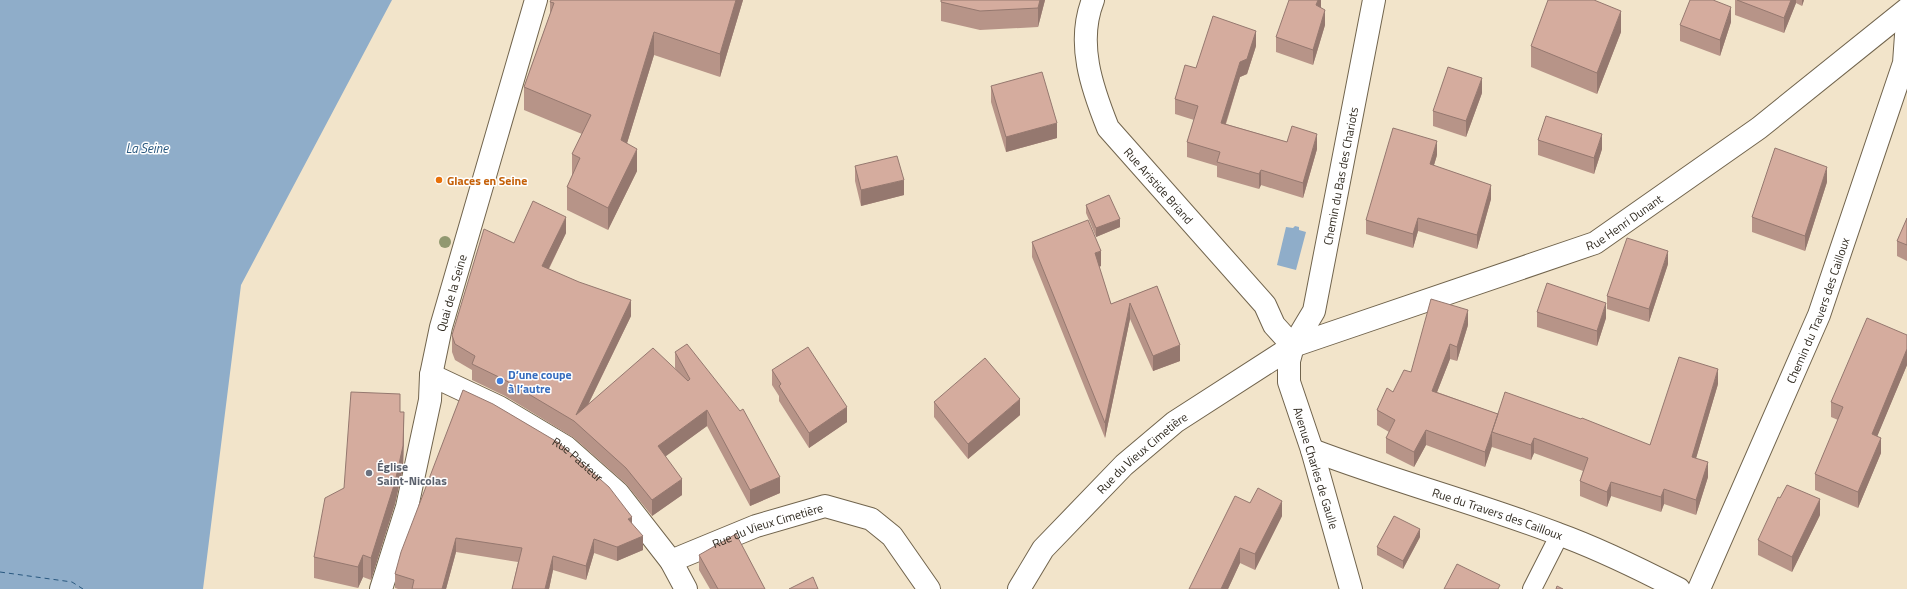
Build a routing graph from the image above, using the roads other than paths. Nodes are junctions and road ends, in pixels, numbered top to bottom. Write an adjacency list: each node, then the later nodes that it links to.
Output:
1 (536, 0): 7 (street, Quai de la Seine)
2 (1093, 0): 6 (street, Rue Aristide Briand)
3 (1374, 0): 6 (street, Chemin du Bas des Chariots)
4 (1907, 9): 6 (street, Rue Henri Dunant)
5 (1907, 21): 18 (street, Chemin du Travers des Cailloux)
6 (1292, 346): 8 (street, Avenue Charles de Gaulle); 14 (street, Rue du Vieux Cimetière)
7 (431, 375): 10 (street, Rue Pasteur); 11 (street, Quai de la Seine)
8 (1312, 450): 9 (street, Rue du Travers des Cailloux); 15 (street, Avenue Charles de Gaulle)
9 (1560, 534): 16 (lane); 17 (street, Rue du Travers des Cailloux)
10 (671, 561): 12 (street, Rue Pasteur); 13 (street, Rue du Vieux Cimetière)
11 (381, 589)
12 (686, 589)
13 (929, 589)
14 (1019, 589)
15 (1351, 589)
16 (1532, 589)
17 (1679, 589)
18 (1699, 589)

